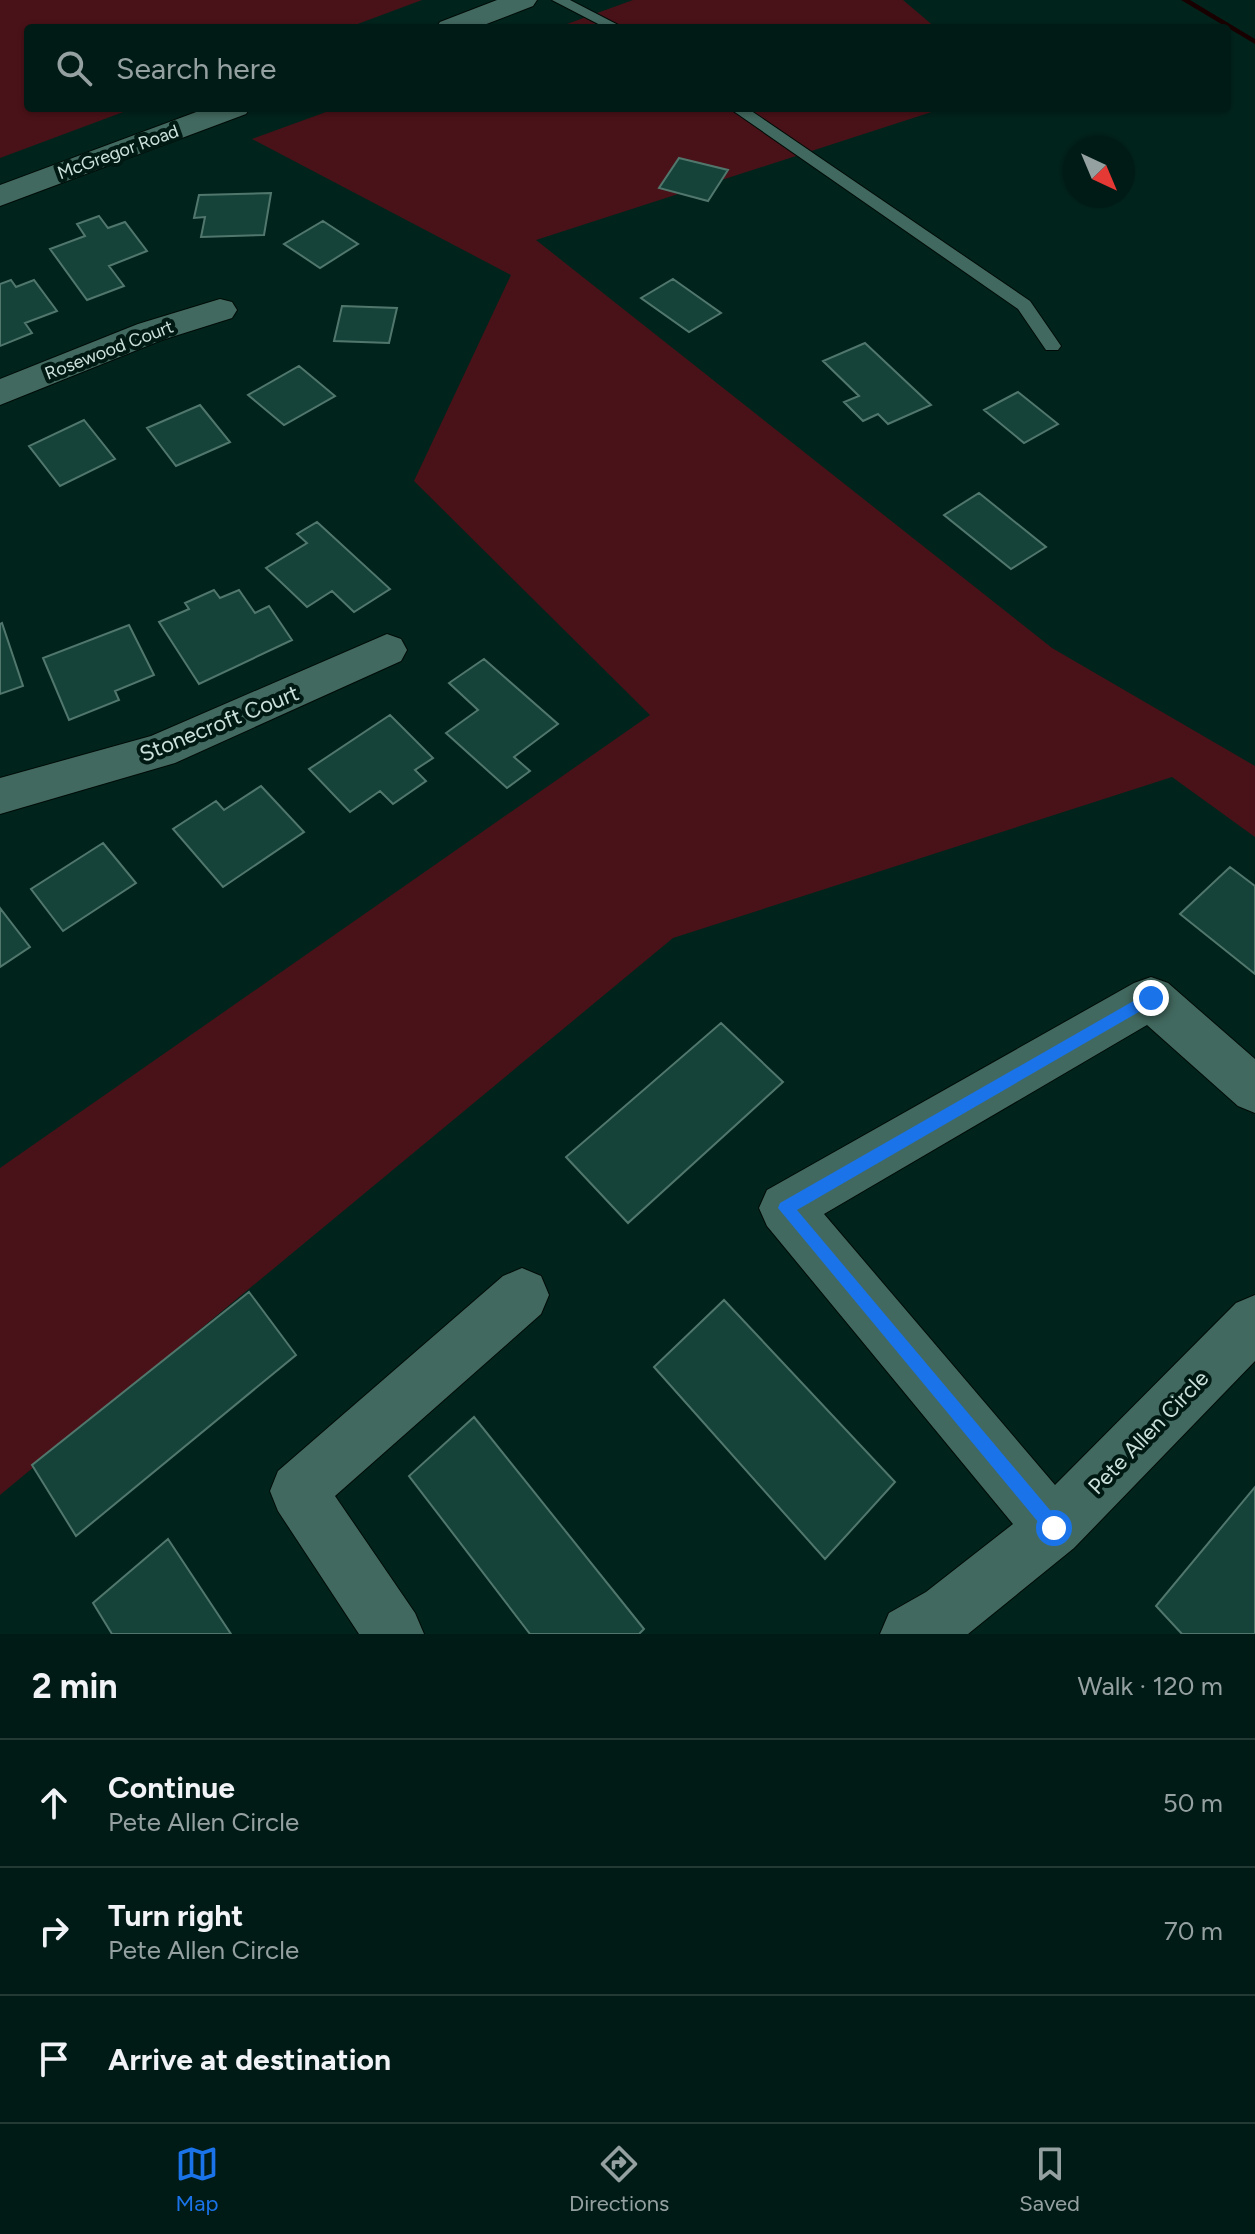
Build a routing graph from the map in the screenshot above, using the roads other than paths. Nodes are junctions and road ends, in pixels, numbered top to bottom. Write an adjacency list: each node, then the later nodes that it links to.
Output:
1 (523, 0): 3 (street)
2 (559, 0): 4 (lane)
3 (460, 24)
4 (609, 24)
5 (224, 112): 7 (street, McGregor Road)
6 (743, 112): 9 (lane)
7 (0, 196)
8 (220, 310): 10 (street, Rosewood Court)
9 (1052, 346)
10 (0, 393)
11 (387, 650): 12 (street, Stonecroft Court)
12 (0, 796)
13 (1255, 1090): 16 (street)
14 (522, 1295): 17 (street)
15 (1255, 1322): 16 (street, Pete Allen Circle)
16 (1054, 1528): 18 (street, Pete Allen Circle)
17 (394, 1634)
18 (910, 1634)

